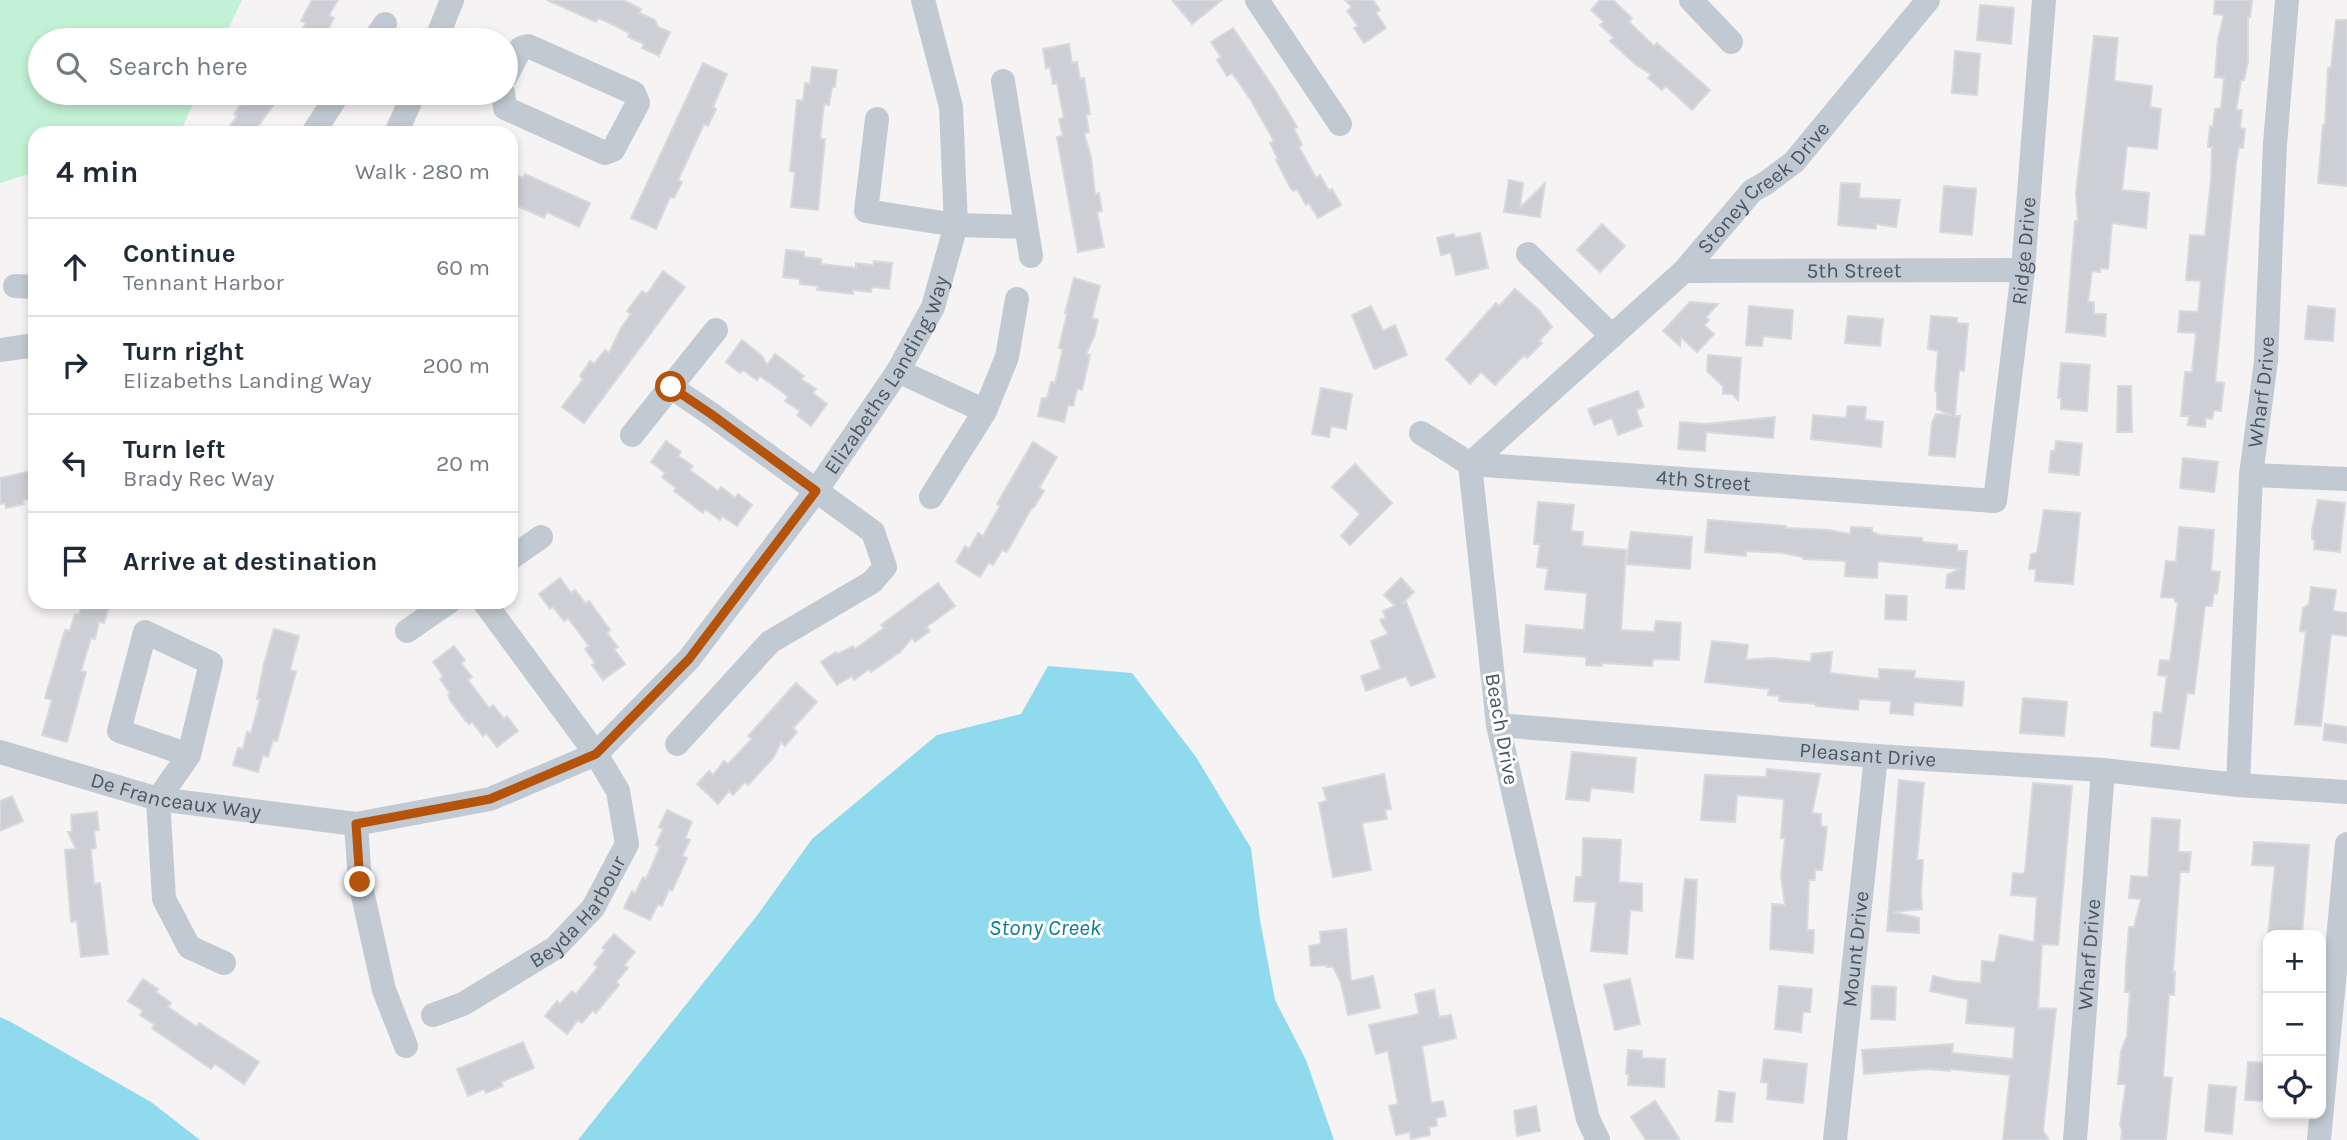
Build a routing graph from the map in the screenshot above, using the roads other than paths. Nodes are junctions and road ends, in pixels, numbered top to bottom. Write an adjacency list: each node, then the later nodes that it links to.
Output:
1 (452, 0): 8 (street)
2 (923, 0): 19 (street, Elizabeths Landing Way)
3 (1257, 0): 16 (street)
4 (1691, 0): 9 (street)
5 (1928, 0): 24 (street, Stoney Creek Drive)
6 (2044, 0): 23 (street, Ridge Drive)
7 (2287, 0): 36 (street, Wharf Drive)
8 (441, 28)
9 (1731, 42)
10 (518, 54): 14 (street)
11 (1003, 81): 20 (street)
12 (331, 105): 17 (street)
13 (409, 105): 18 (street)
14 (505, 105)
15 (877, 118): 19 (street)
16 (1340, 124)
17 (318, 126)
18 (399, 126)
19 (956, 225): 20 (street); 30 (street, Elizabeths Landing Way)
20 (1026, 227): 22 (street)
21 (1528, 254): 27 (street)
22 (1031, 256)
23 (2023, 270): 24 (street, 5th Street); 40 (street, Ridge Drive)
24 (1684, 271): 27 (street, Stoney Creek Drive)
25 (1017, 299): 32 (street)
26 (716, 330): 31 (street)
27 (1612, 336): 35 (street, Stoney Creek Drive)
28 (28, 346): 29 (street)
29 (0, 350)
30 (898, 371): 32 (street); 38 (street, Elizabeths Landing Way)
31 (671, 387): 34 (street); 38 (street)
32 (985, 411): 39 (street)
33 (1421, 433): 35 (street, 4th Street)
34 (632, 435)
35 (1470, 464): 40 (street, 4th Street); 46 (street, Beach Drive)
36 (2251, 475): 37 (street); 53 (street, Wharf Drive)
37 (2347, 479)
38 (816, 491): 47 (street); 49 (street, Elizabeths Landing Way)
39 (931, 497)
40 (1995, 501)
41 (541, 537): 42 (street)
42 (518, 553)
43 (439, 609): 45 (street)
44 (489, 609): 49 (street, Beyda Harbour)
45 (407, 631)
46 (1498, 725): 51 (street, Pleasant Drive); 61 (street, Beach Drive)
47 (677, 744)
48 (0, 752): 55 (street, De Franceaux Way)
49 (596, 754): 56 (street, Elizabeths Landing Way); 59 (street, Beyda Harbour)
50 (189, 755): 50 (street); 55 (street)
51 (1877, 756): 52 (street, Pleasant Drive); 62 (street, Mount Drive)
52 (2103, 770): 53 (street, Pleasant Drive); 63 (street, Wharf Drive)
53 (2238, 785): 54 (street, Pleasant Drive)
54 (2347, 792)
55 (159, 799): 56 (street, De Franceaux Way); 58 (street)
56 (356, 824): 60 (street)
57 (2347, 844): 64 (street)
58 (224, 963)
59 (433, 1016)
60 (406, 1046)
61 (1598, 1140)
62 (1835, 1140)
63 (2075, 1140)
64 (2319, 1140)

